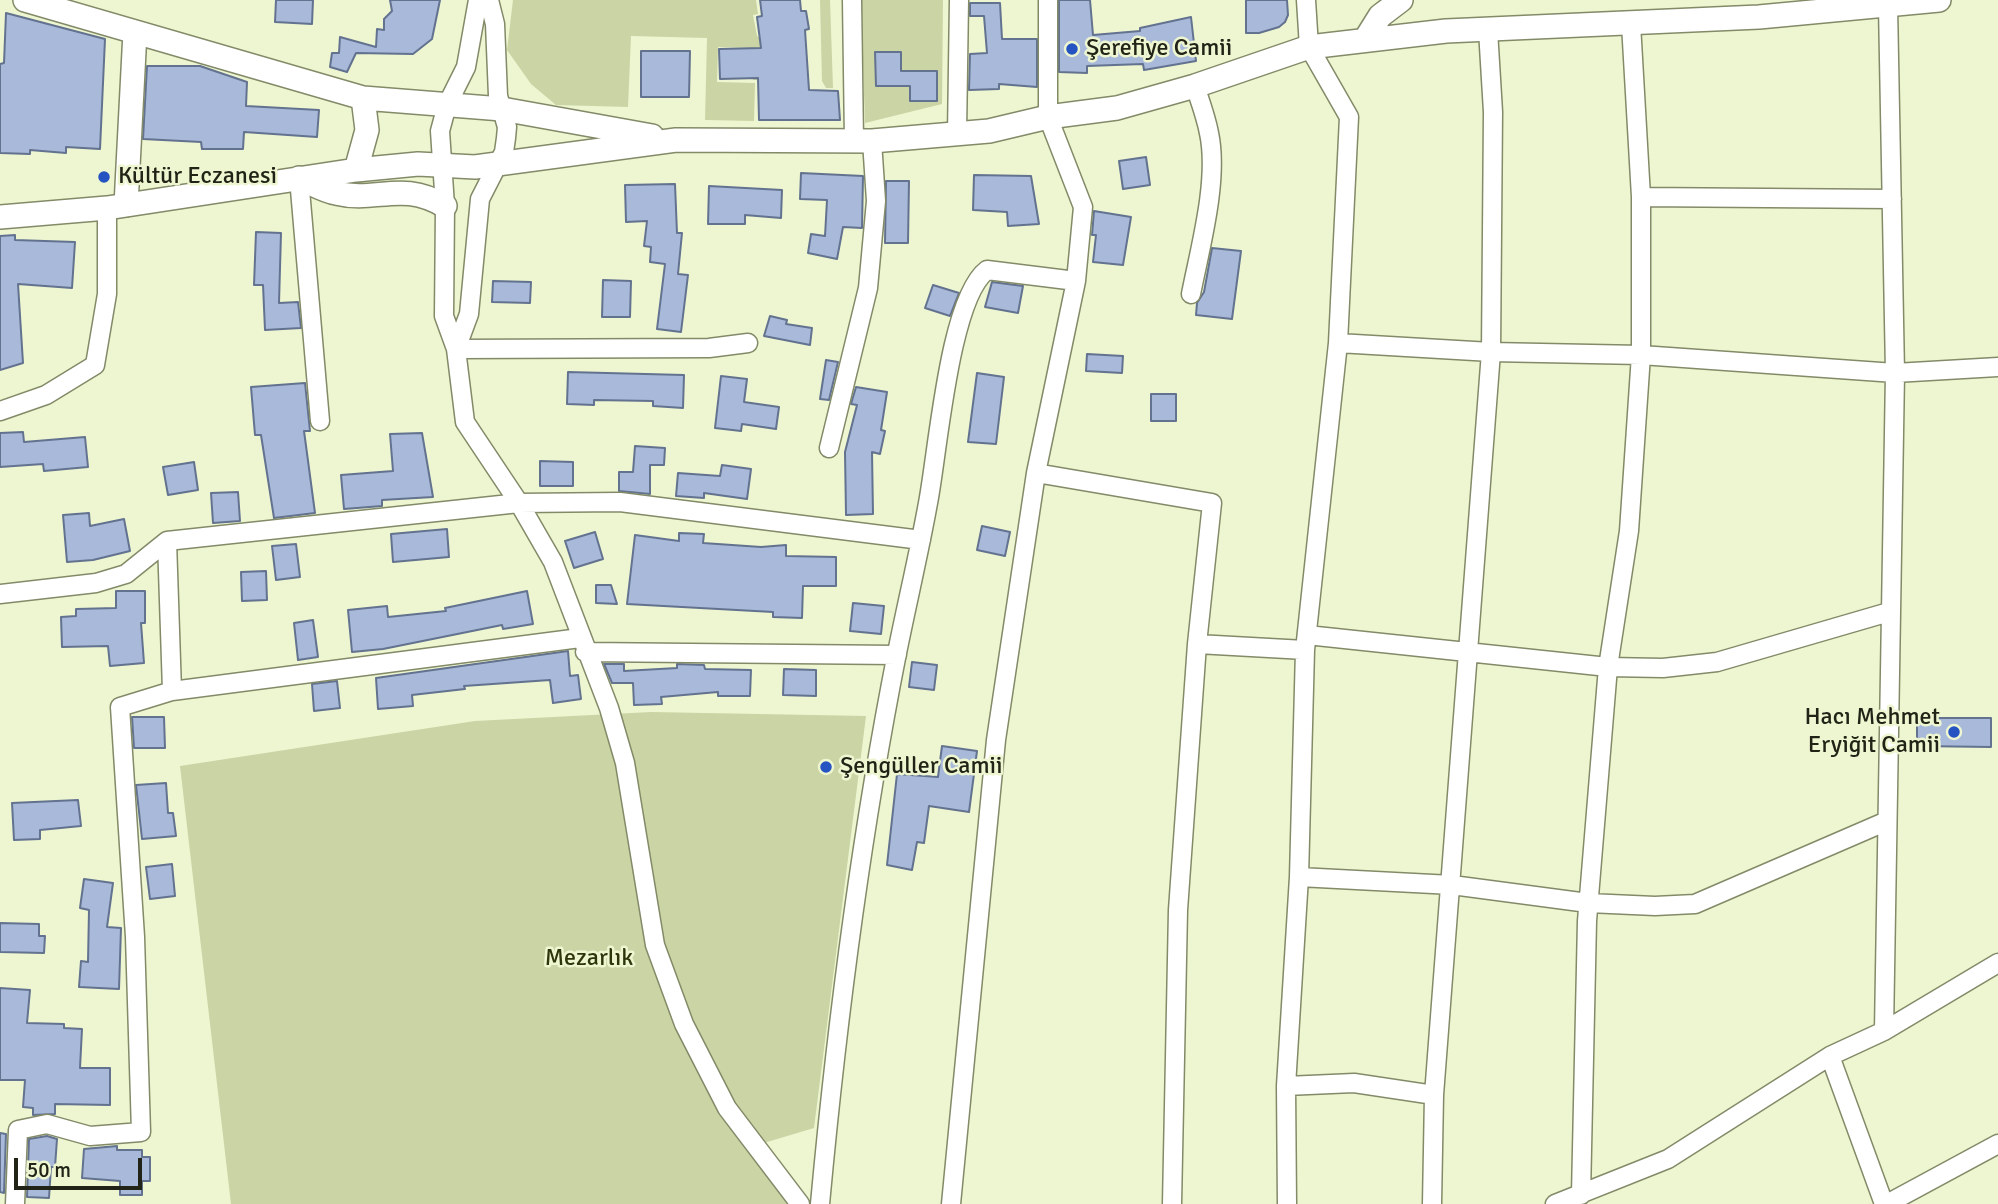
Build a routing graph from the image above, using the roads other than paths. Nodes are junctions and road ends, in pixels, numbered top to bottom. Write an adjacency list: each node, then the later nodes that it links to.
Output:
1 (25, 0): 13 (main road)
2 (478, 0): 18 (street)
3 (489, 0): 19 (street)
4 (852, 0): 23 (street)
5 (958, 0): 21 (street)
6 (1048, 0): 20 (street)
7 (1306, 0): 15 (street)
8 (1401, 0): 14 (main road)
9 (1939, 0): 10 (main road)
10 (1888, 6): 11 (main road); 29 (street)
11 (1631, 24): 12 (main road); 28 (street)
12 (1488, 30): 14 (main road); 38 (street)
13 (135, 32): 17 (main road); 31 (main road)
14 (1365, 40): 15 (main road)
15 (1309, 47): 16 (main road); 35 (street)
16 (1195, 86): 20 (main road); 34 (street)
17 (363, 99): 18 (main road); 26 (main road)
18 (447, 105): 19 (main road); 24 (street)
19 (502, 109): 22 (main road); 25 (street)
20 (1048, 117): 21 (main road); 33 (street)
21 (957, 134): 23 (main road)
22 (676, 139): 23 (main road); 25 (main road)
23 (863, 141): 44 (street)
24 (442, 165): 25 (main road); 26 (main road); 30 (street)
25 (497, 165): 37 (street)
26 (356, 170): 27 (main road)
27 (299, 178): 30 (main road); 31 (main road); 43 (street)
28 (1641, 197): 29 (street); 39 (street)
29 (1892, 199): 41 (street)
30 (445, 206): 37 (street)
31 (116, 207): 32 (main road); 42 (street)
32 (0, 217)
33 (1076, 281): 45 (street); 47 (street)
34 (1191, 295)
35 (1338, 343): 38 (street); 51 (street)
36 (748, 344): 37 (street)
37 (456, 349): 46 (street)
38 (1491, 352): 39 (street); 54 (street)
39 (1641, 355): 41 (street); 56 (street)
40 (1998, 367): 41 (street)
41 (1895, 373): 50 (street)
42 (0, 411)
43 (320, 421)
44 (829, 448)
45 (1036, 473): 52 (street); 72 (street)
46 (519, 503): 47 (street); 48 (street); 53 (street)
47 (921, 540): 55 (street)
48 (167, 541): 49 (street); 57 (street)
49 (0, 594)
50 (1889, 612): 56 (street); 58 (street)
51 (1306, 642): 52 (street); 54 (street); 59 (street)
52 (1197, 644): 73 (street)
53 (582, 645): 55 (street); 57 (street); 70 (street)
54 (1467, 654): 56 (street); 60 (street)
55 (897, 655): 71 (street)
56 (1608, 667): 61 (street)
57 (172, 691): 69 (street)
58 (1887, 821): 61 (street); 63 (street)
59 (1299, 877): 60 (street); 65 (street)
60 (1452, 885): 61 (street); 66 (street)
61 (1588, 903): 68 (street)
62 (1998, 963): 63 (street)
63 (1884, 1031): 64 (street)
64 (1830, 1056): 68 (street); 77 (street)
65 (1286, 1086): 66 (street); 74 (street)
66 (1434, 1095): 75 (street)
67 (1998, 1144): 77 (street)
68 (1581, 1195): 76 (street)
69 (15, 1204)
70 (800, 1204)
71 (820, 1204)
72 (951, 1204)
73 (1172, 1204)
74 (1287, 1204)
75 (1432, 1204)
76 (1555, 1204)
77 (1886, 1204)

